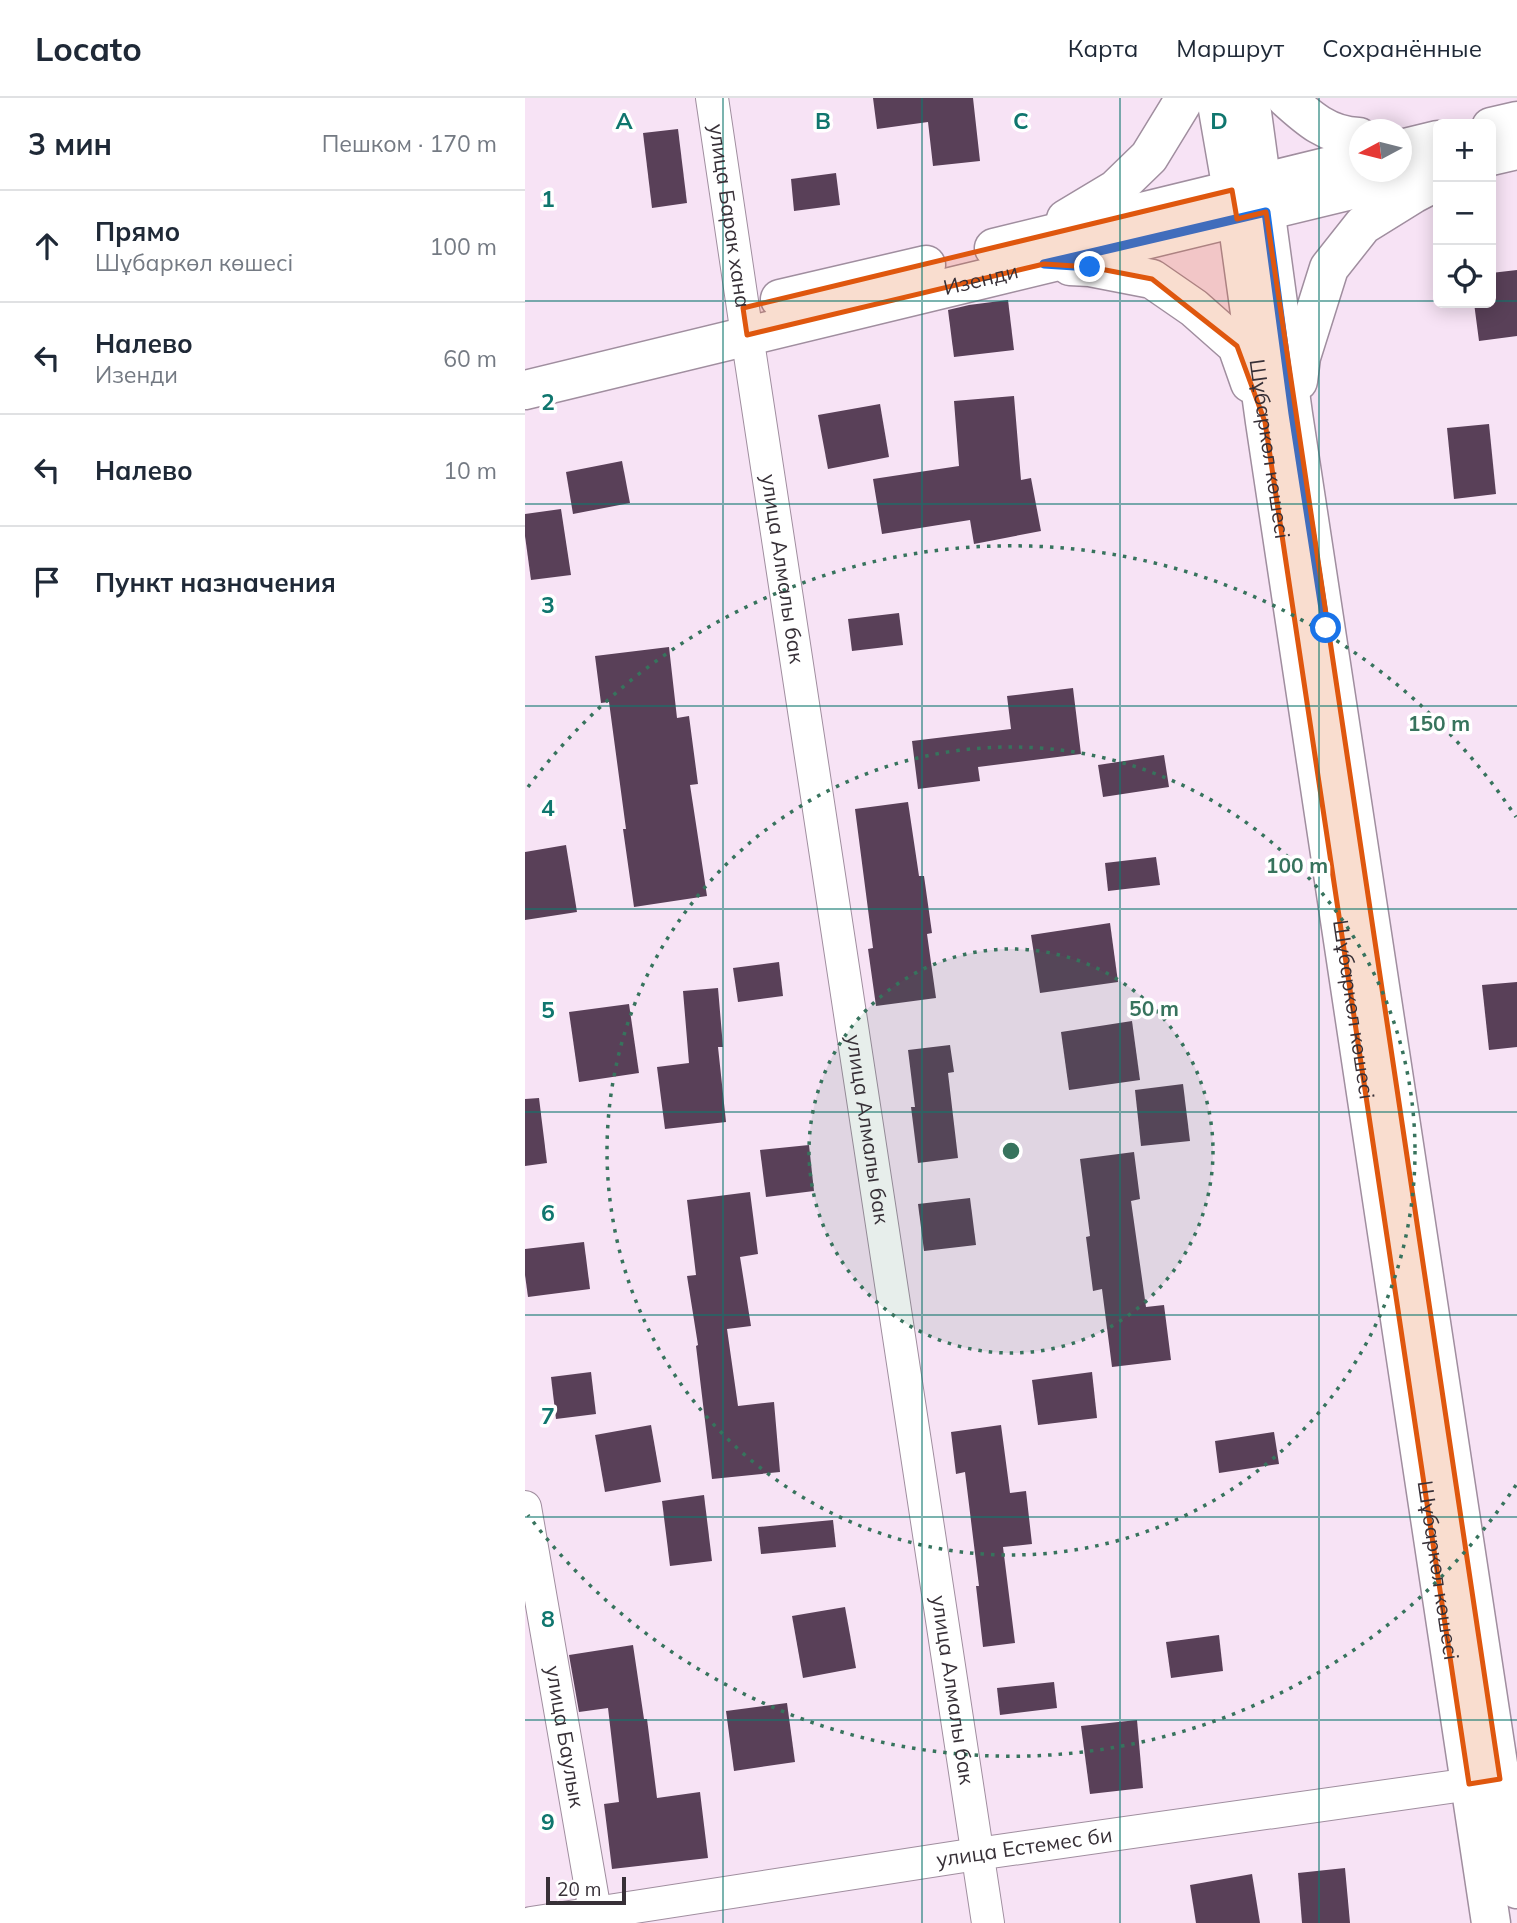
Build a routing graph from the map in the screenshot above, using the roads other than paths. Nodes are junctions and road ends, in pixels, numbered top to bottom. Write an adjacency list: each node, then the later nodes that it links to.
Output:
1 (712, 98): 20 (street, улица Барак хана)
2 (1183, 98): 19 (street)
3 (1216, 98): 18 (street, Шұбаркөл көшесі)
4 (1250, 98): 18 (street, Шұбаркөл көшесі)
5 (1286, 98): 8 (street)
6 (1517, 121): 7 (street)
7 (1496, 126)
8 (1349, 136)
9 (1412, 137): 10 (street)
10 (1433, 137)
11 (1433, 139): 12 (street)
12 (1412, 146)
13 (1517, 150): 14 (street)
14 (1496, 155)
15 (1349, 163): 18 (street, Изенди)
16 (1433, 170): 18 (street, Изенди)
17 (1436, 182): 23 (street)
18 (1249, 201): 19 (street, Изенди); 23 (street, Шұбаркөл көшесі)
19 (1037, 252): 20 (street, Изенди); 23 (street)
20 (745, 322): 21 (street, Изенди); 22 (street, Изенди); 26 (street, улица Алмалы бак)
21 (525, 363)
22 (525, 390)
23 (1279, 418): 25 (street, Шұбаркөл көшесі)
24 (525, 1507): 28 (street, улица Баулык)
25 (1495, 1780): 26 (street, улица Естемес би); 27 (street, Шұбаркөл көшесі); 31 (street, Шұбаркөл көшесі)
26 (977, 1854): 28 (street, улица Естемес би); 30 (street, улица Алмалы бак)
27 (1517, 1889)
28 (596, 1918): 29 (street, улица Естемес би)
29 (531, 1923)
30 (988, 1923)
31 (1491, 1923)

